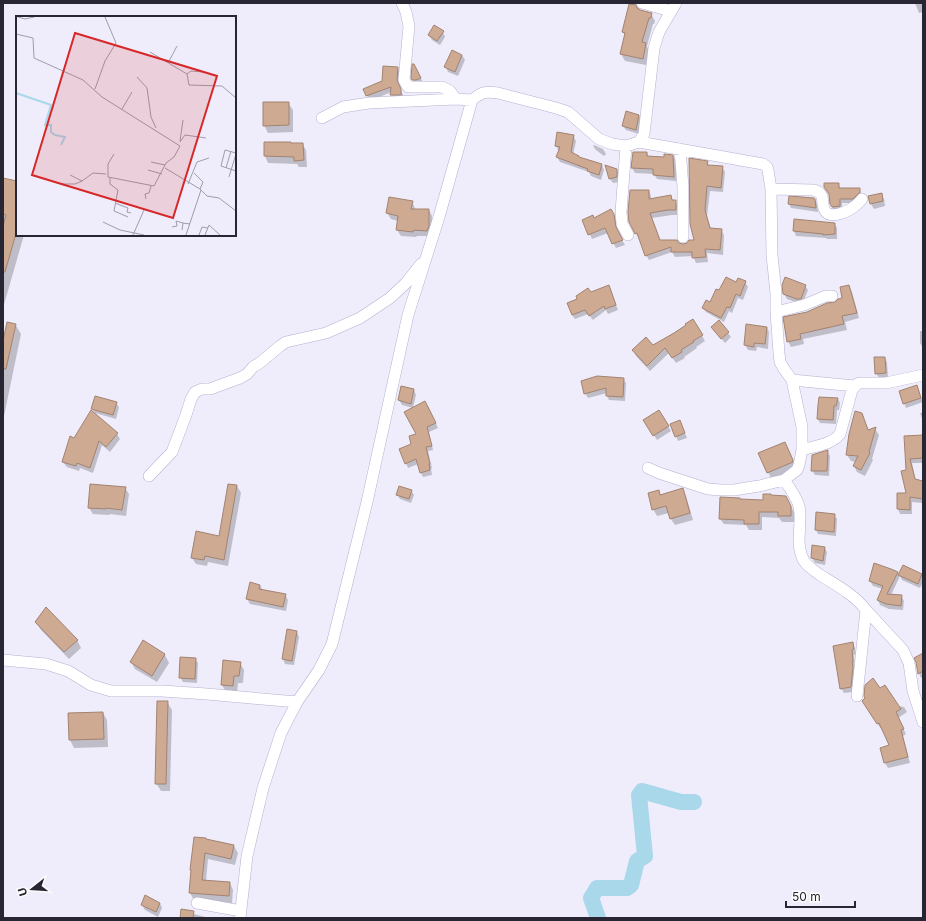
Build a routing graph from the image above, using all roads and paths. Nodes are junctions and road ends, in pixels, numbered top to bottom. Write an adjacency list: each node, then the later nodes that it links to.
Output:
1 (402, 3): 4 (street)
2 (642, 3): 3 (street)
3 (674, 7): 7 (street)
4 (456, 98): 5 (street); 6 (street)
5 (472, 100): 8 (street); 14 (street)
6 (322, 118)
7 (639, 142): 8 (street); 9 (street)
8 (626, 146): 12 (street)
9 (680, 149): 10 (street); 13 (street)
10 (771, 190): 11 (street); 16 (street)
11 (862, 199)
12 (628, 235)
13 (683, 237)
14 (425, 260): 22 (street); 27 (street)
15 (832, 296): 16 (street)
16 (776, 312): 18 (street)
17 (923, 375): 19 (street)
18 (792, 380): 19 (street); 20 (street)
19 (855, 386): 20 (street)
20 (802, 450): 23 (street)
21 (648, 468): 23 (street)
22 (149, 476)
23 (784, 480): 24 (street)
24 (866, 610): 26 (street); 28 (street)
25 (3, 660): 27 (street)
26 (856, 696)
27 (297, 702): 30 (street)
28 (923, 722)
29 (197, 903): 30 (street)
30 (240, 915)

